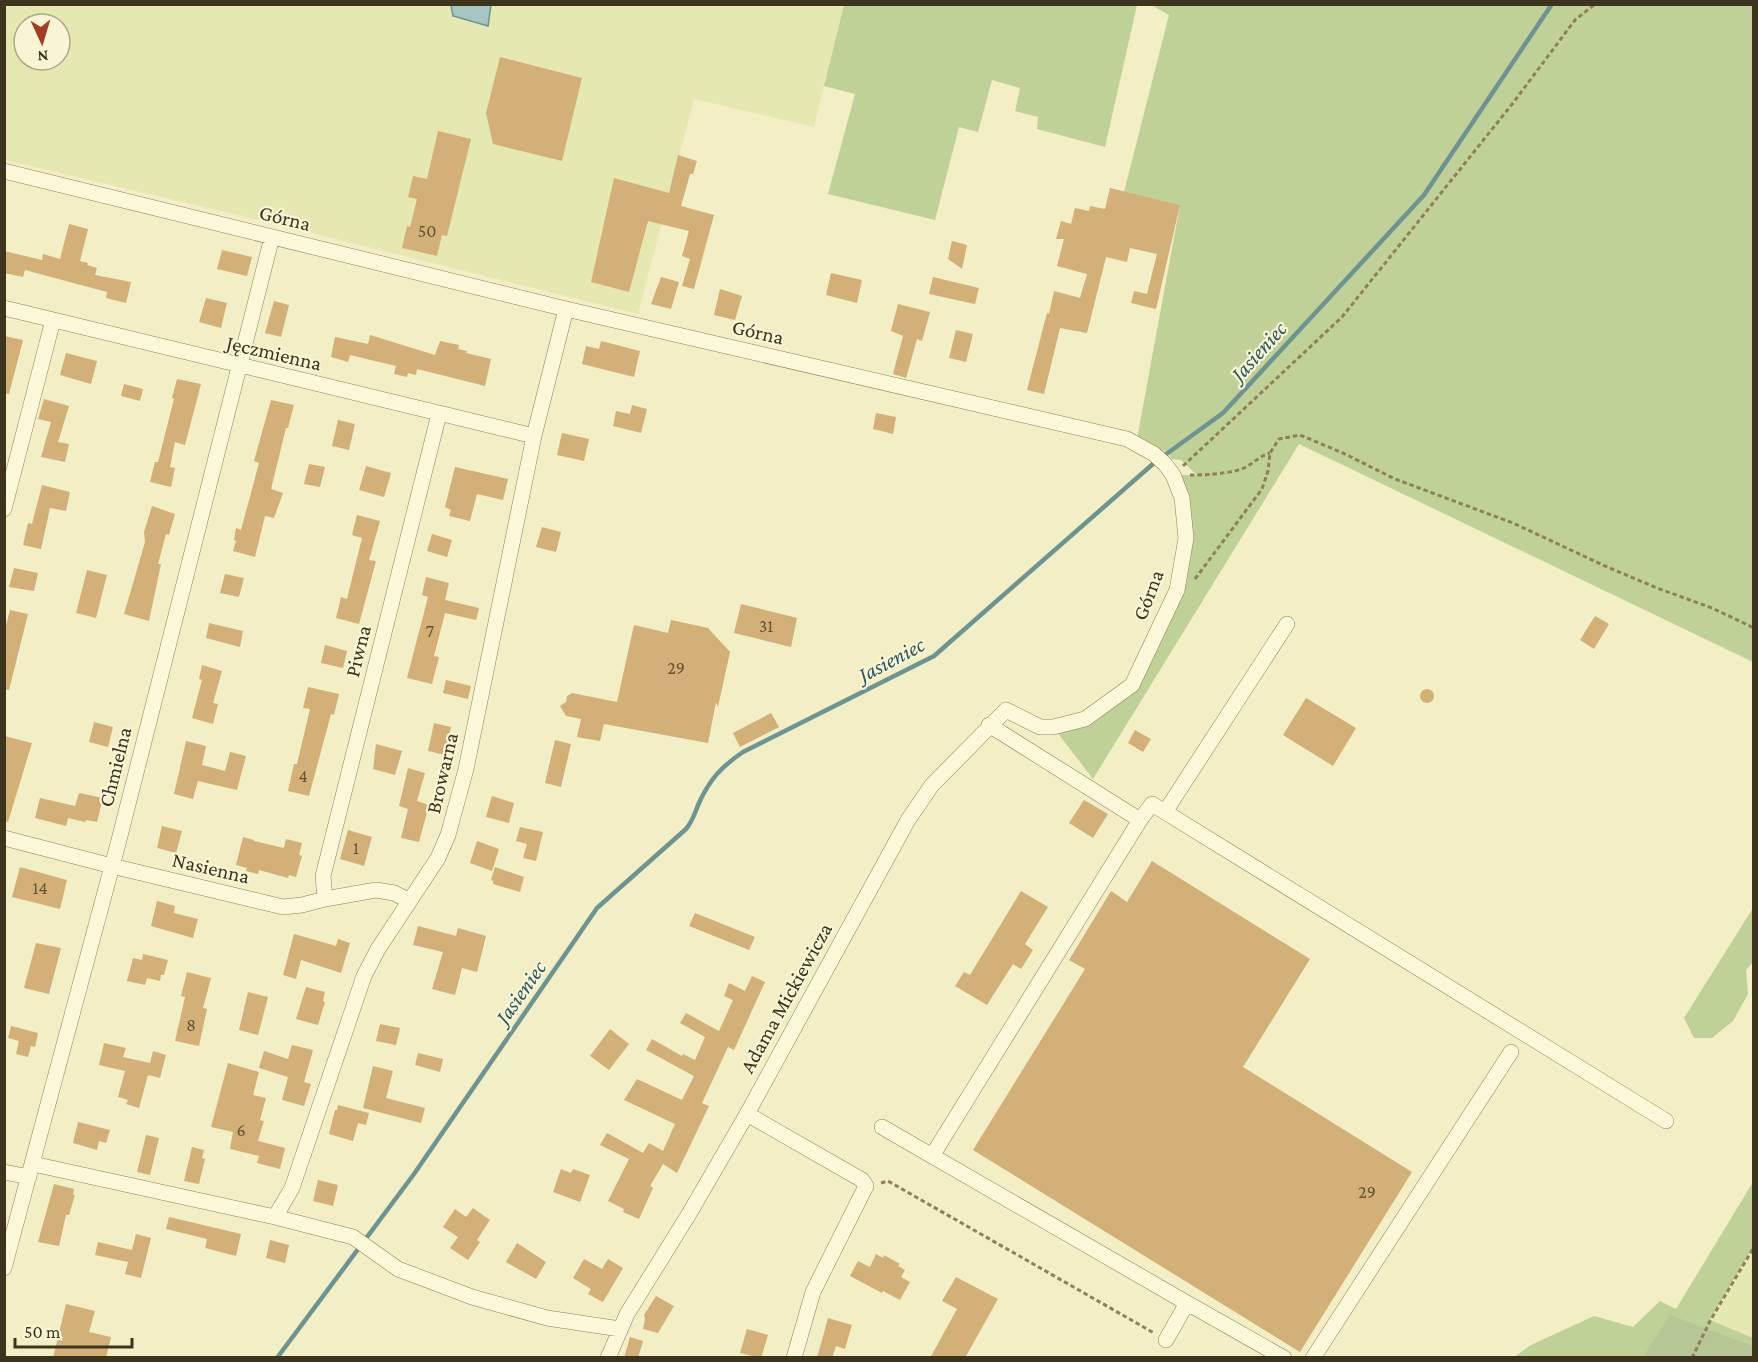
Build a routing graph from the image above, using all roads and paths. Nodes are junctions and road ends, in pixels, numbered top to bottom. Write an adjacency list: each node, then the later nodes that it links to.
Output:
1 (1595, 4): 11 (path)
2 (4, 171): 3 (street, Górna)
3 (272, 237): 5 (street, Górna); 7 (street, Chmielna)
4 (4, 308): 6 (street, Jęczmienna)
5 (566, 309): 9 (street, Browarna); 11 (street, Górna)
6 (53, 320): 7 (street, Jęczmienna); 12 (street)
7 (238, 366): 8 (street, Jęczmienna); 21 (street, Chmielna)
8 (439, 414): 9 (street, Jęczmienna); 22 (street, Piwna)
9 (534, 436): 23 (street, Browarna)
10 (1270, 453): 11 (path); 13 (path); 15 (path)
11 (1164, 464): 17 (street, Górna)
12 (4, 509)
13 (1190, 586)
14 (1287, 624): 18 (street)
15 (1754, 628)
16 (989, 726): 17 (street, Adama Mickiewicza); 19 (street); 25 (street, Adama Mickiewicza)
17 (1040, 727)
18 (1165, 812): 19 (street); 26 (street)
19 (1140, 820): 28 (street)
20 (4, 838): 21 (street, Nasienna)
21 (112, 867): 22 (street, Nasienna); 29 (street, Chmielna)
22 (325, 899): 23 (street, Nasienna)
23 (408, 900): 32 (street, Browarna)
24 (1511, 1052): 41 (street)
25 (747, 1114): 31 (street); 36 (street, Adama Mickiewicza)
26 (1666, 1120)
27 (882, 1126): 28 (street)
28 (932, 1156): 35 (street)
29 (31, 1171): 30 (street); 32 (street); 34 (street, Chmielna)
30 (4, 1172)
31 (866, 1186): 37 (path); 39 (street)
32 (275, 1217): 36 (street)
33 (1754, 1247): 42 (path)
34 (4, 1268)
35 (1187, 1304): 37 (street); 40 (street)
36 (620, 1329): 38 (street, Adama Mickiewicza)
37 (1166, 1340)
38 (608, 1358)
39 (794, 1358)
40 (1284, 1358)
41 (1313, 1358)
42 (1692, 1358)

